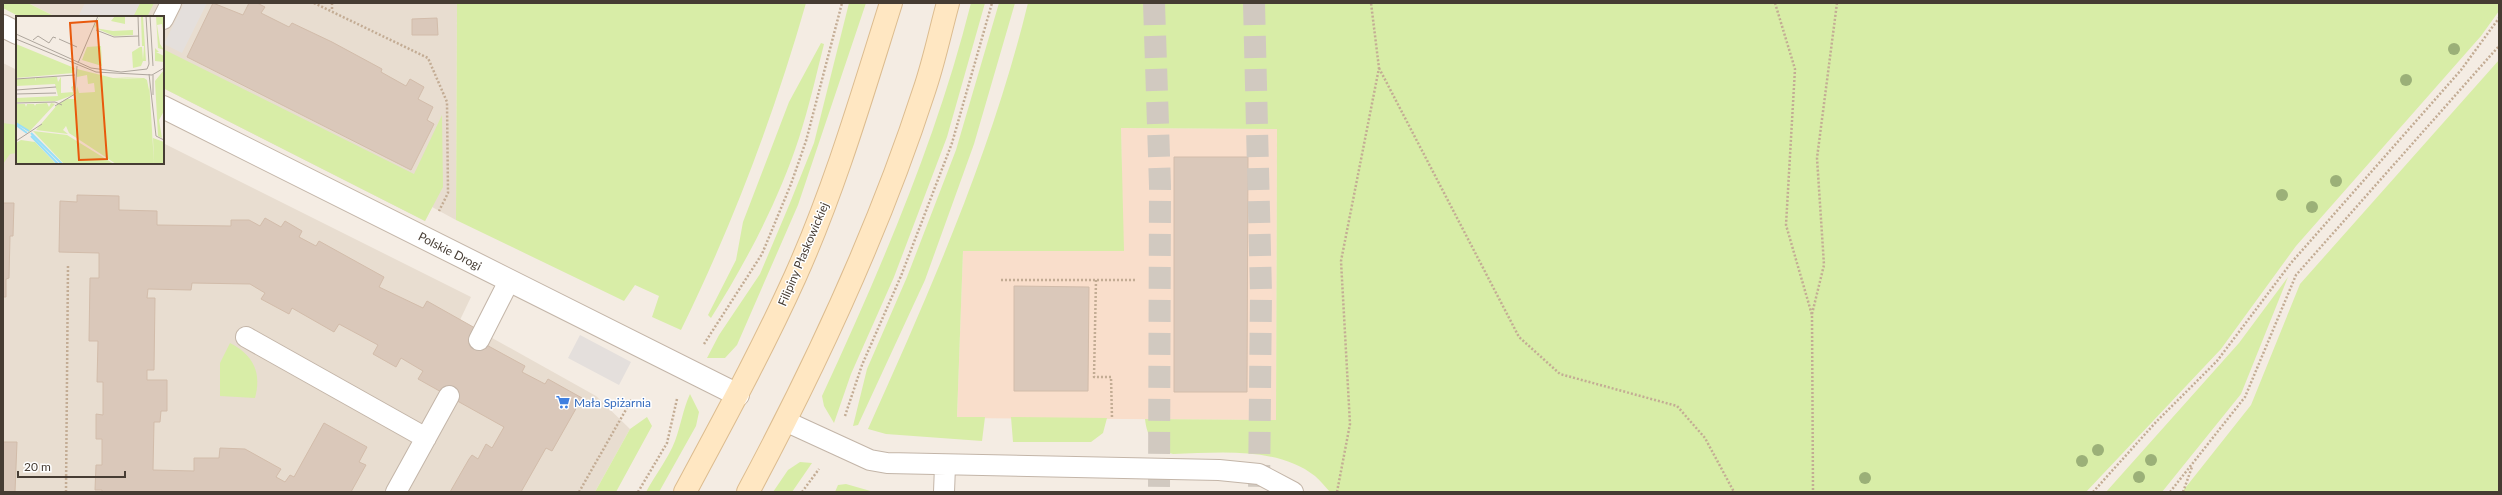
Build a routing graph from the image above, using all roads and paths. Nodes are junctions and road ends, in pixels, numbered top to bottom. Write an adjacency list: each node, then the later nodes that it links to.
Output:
1 (171, 3): 12 (lane)
2 (314, 3): 11 (path)
3 (332, 3): 11 (path)
4 (842, 3): 29 (path)
5 (891, 3): 31 (main road, Filipiny Płaskowickiej)
6 (948, 3): 35 (main road)
7 (992, 3): 36 (path)
8 (1372, 3): 18 (path)
9 (1775, 3): 26 (path)
10 (1837, 3): 26 (path)
11 (332, 11): 20 (path)
12 (164, 16)
13 (2499, 18): 53 (path)
14 (3, 26): 15 (street)
15 (16, 32)
16 (2499, 46): 17 (path)
17 (2498, 50): 39 (path)
18 (1379, 68): 50 (path); 51 (path)
19 (164, 108): 22 (street, Polskie Drogi)
20 (442, 205)
21 (68, 264): 41 (path)
22 (509, 280): 28 (lane); 31 (street, Polskie Drogi)
23 (1001, 280): 24 (path)
24 (1096, 280): 25 (path); 34 (path)
25 (1135, 280)
26 (1812, 315): 52 (path)
27 (246, 336): 37 (lane)
28 (479, 340)
29 (700, 350)
30 (679, 392): 44 (path)
31 (738, 395): 45 (main road, Filipiny Płaskowickiej)
32 (449, 396): 37 (lane)
33 (632, 399): 43 (path)
34 (1112, 418)
35 (785, 421): 40 (lane); 46 (main road)
36 (843, 421)
37 (426, 438): 42 (lane)
38 (823, 463): 47 (path)
39 (2193, 465): 54 (path); 55 (path)
40 (945, 466): 48 (lane); 49 (lane)
41 (66, 492)
42 (396, 492)
43 (579, 492)
44 (638, 492)
45 (685, 492)
46 (748, 492)
47 (802, 492)
48 (944, 492)
49 (1293, 492)
50 (1337, 492)
51 (1734, 492)
52 (1813, 492)
53 (2093, 492)
54 (2170, 492)
55 (2183, 492)

